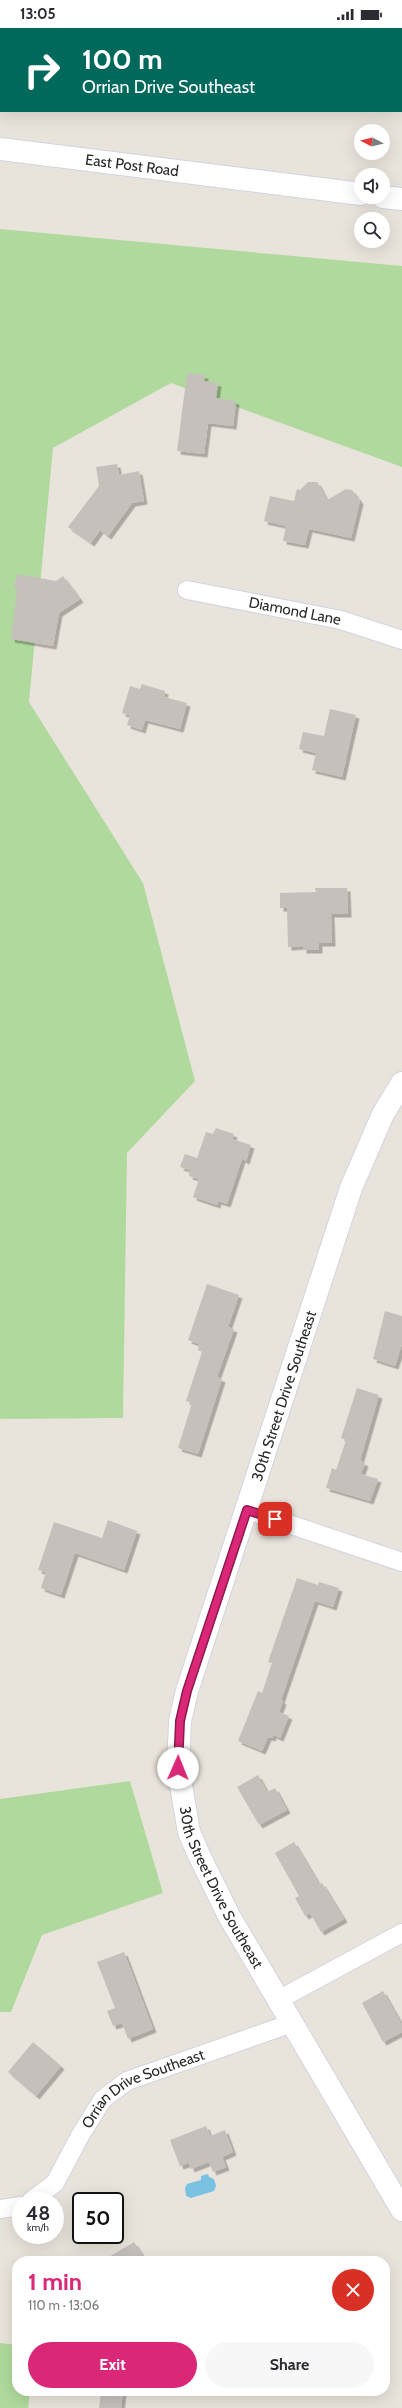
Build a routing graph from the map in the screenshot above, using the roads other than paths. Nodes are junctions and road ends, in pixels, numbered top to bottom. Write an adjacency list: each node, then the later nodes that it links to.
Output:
1 (0, 149): 2 (main road, East Post Road)
2 (354, 193)
3 (390, 198): 4 (main road)
4 (402, 199)
5 (187, 590): 6 (street, Diamond Lane)
6 (402, 640)
7 (402, 1083): 8 (main road, 30th Street Drive Southeast)
8 (247, 1510): 9 (street); 11 (main road, 30th Street Drive Southeast)
9 (402, 1562)
10 (402, 1933): 11 (street)
11 (278, 2000): 12 (main road, 30th Street Drive Southeast)
12 (292, 2024): 13 (street, Orrian Drive Southeast); 16 (main road, 30th Street Drive Southeast)
13 (43, 2192)
14 (12, 2207): 15 (street)
15 (0, 2209)
16 (402, 2210)

